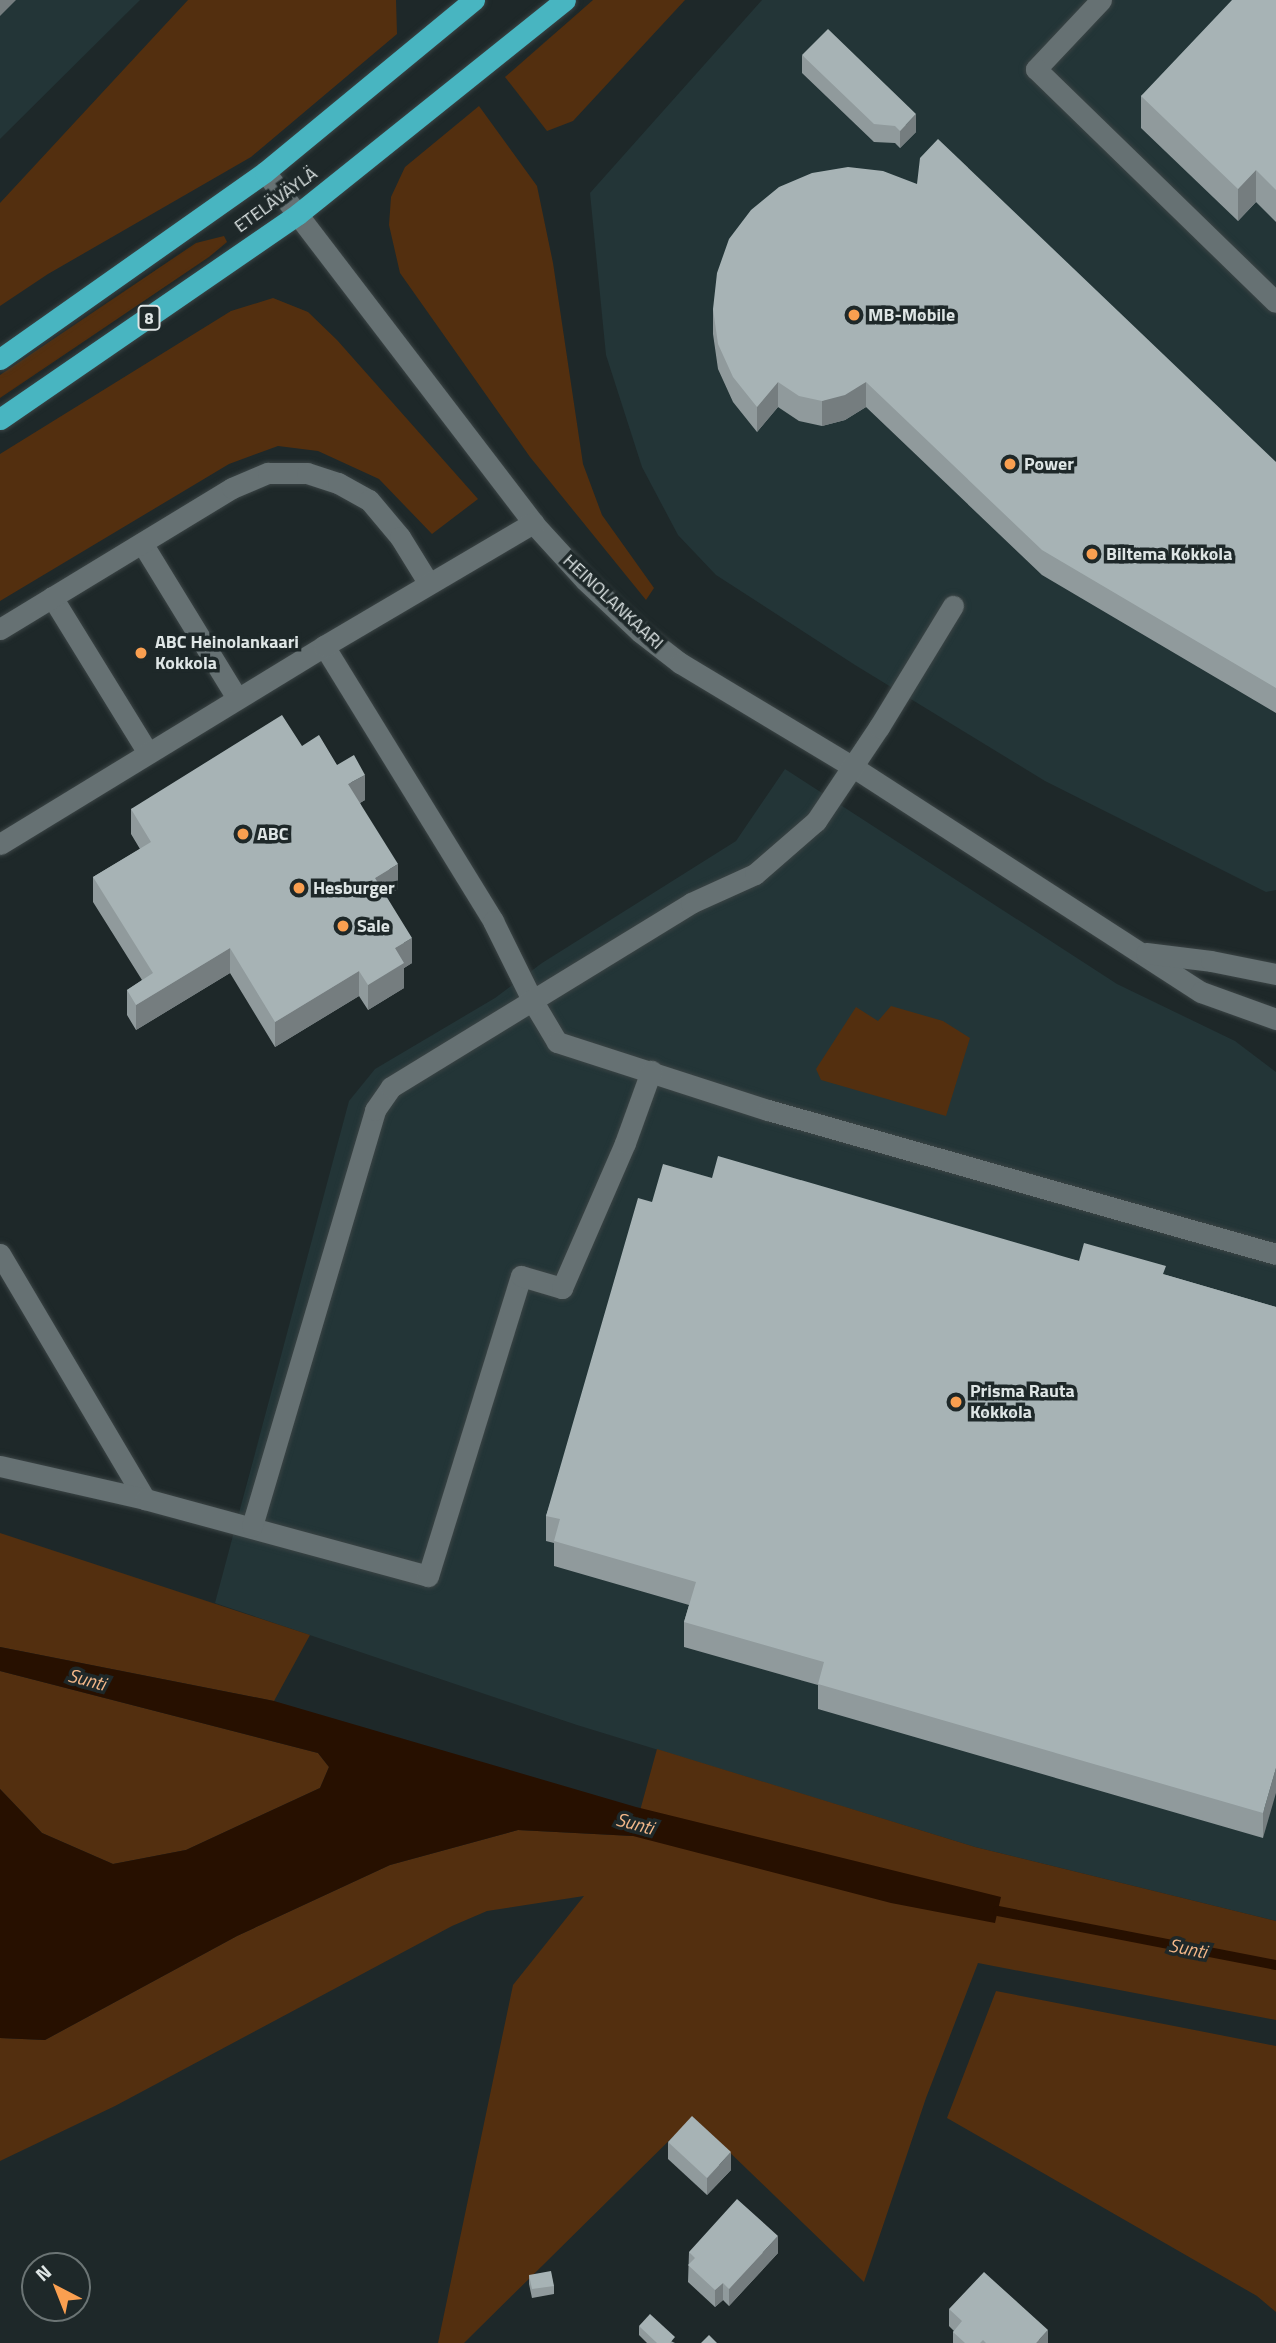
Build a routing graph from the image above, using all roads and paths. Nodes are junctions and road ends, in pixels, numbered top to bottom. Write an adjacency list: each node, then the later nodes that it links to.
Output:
1 (474, 0): 4 (highway, ETELÄVÄYLÄ)
2 (565, 0): 5 (highway, ETELÄVÄYLÄ / 8)
3 (1101, 0): 6 (street)
4 (265, 172): 5 (street, HEINOLANKAARI); 7 (highway, ETELÄVÄYLÄ)
5 (298, 214): 8 (highway, ETELÄVÄYLÄ / 8); 9 (street, HEINOLANKAARI)
6 (1276, 302)
7 (0, 359)
8 (0, 419)
9 (533, 523): 11 (street); 18 (street, HEINOLANKAARI)
10 (142, 543): 11 (street); 12 (street); 16 (street)
11 (429, 584): 15 (street)
12 (52, 597): 14 (street); 17 (street)
13 (953, 606): 18 (street)
14 (0, 629)
15 (324, 646): 16 (street); 22 (street)
16 (237, 698): 17 (street)
17 (148, 753): 19 (street)
18 (853, 767): 20 (street, HEINOLANKAARI); 22 (street)
19 (0, 844)
20 (1144, 953): 21 (street, HEINOLANKAARI); 23 (street, HEINOLANKAARI)
21 (1276, 974)
22 (532, 1000): 24 (street); 29 (street)
23 (1276, 1019)
24 (651, 1071): 26 (street); 29 (street)
25 (0, 1254): 28 (street)
26 (1276, 1254)
27 (0, 1465): 28 (street)
28 (145, 1499): 29 (street)
29 (252, 1526)

